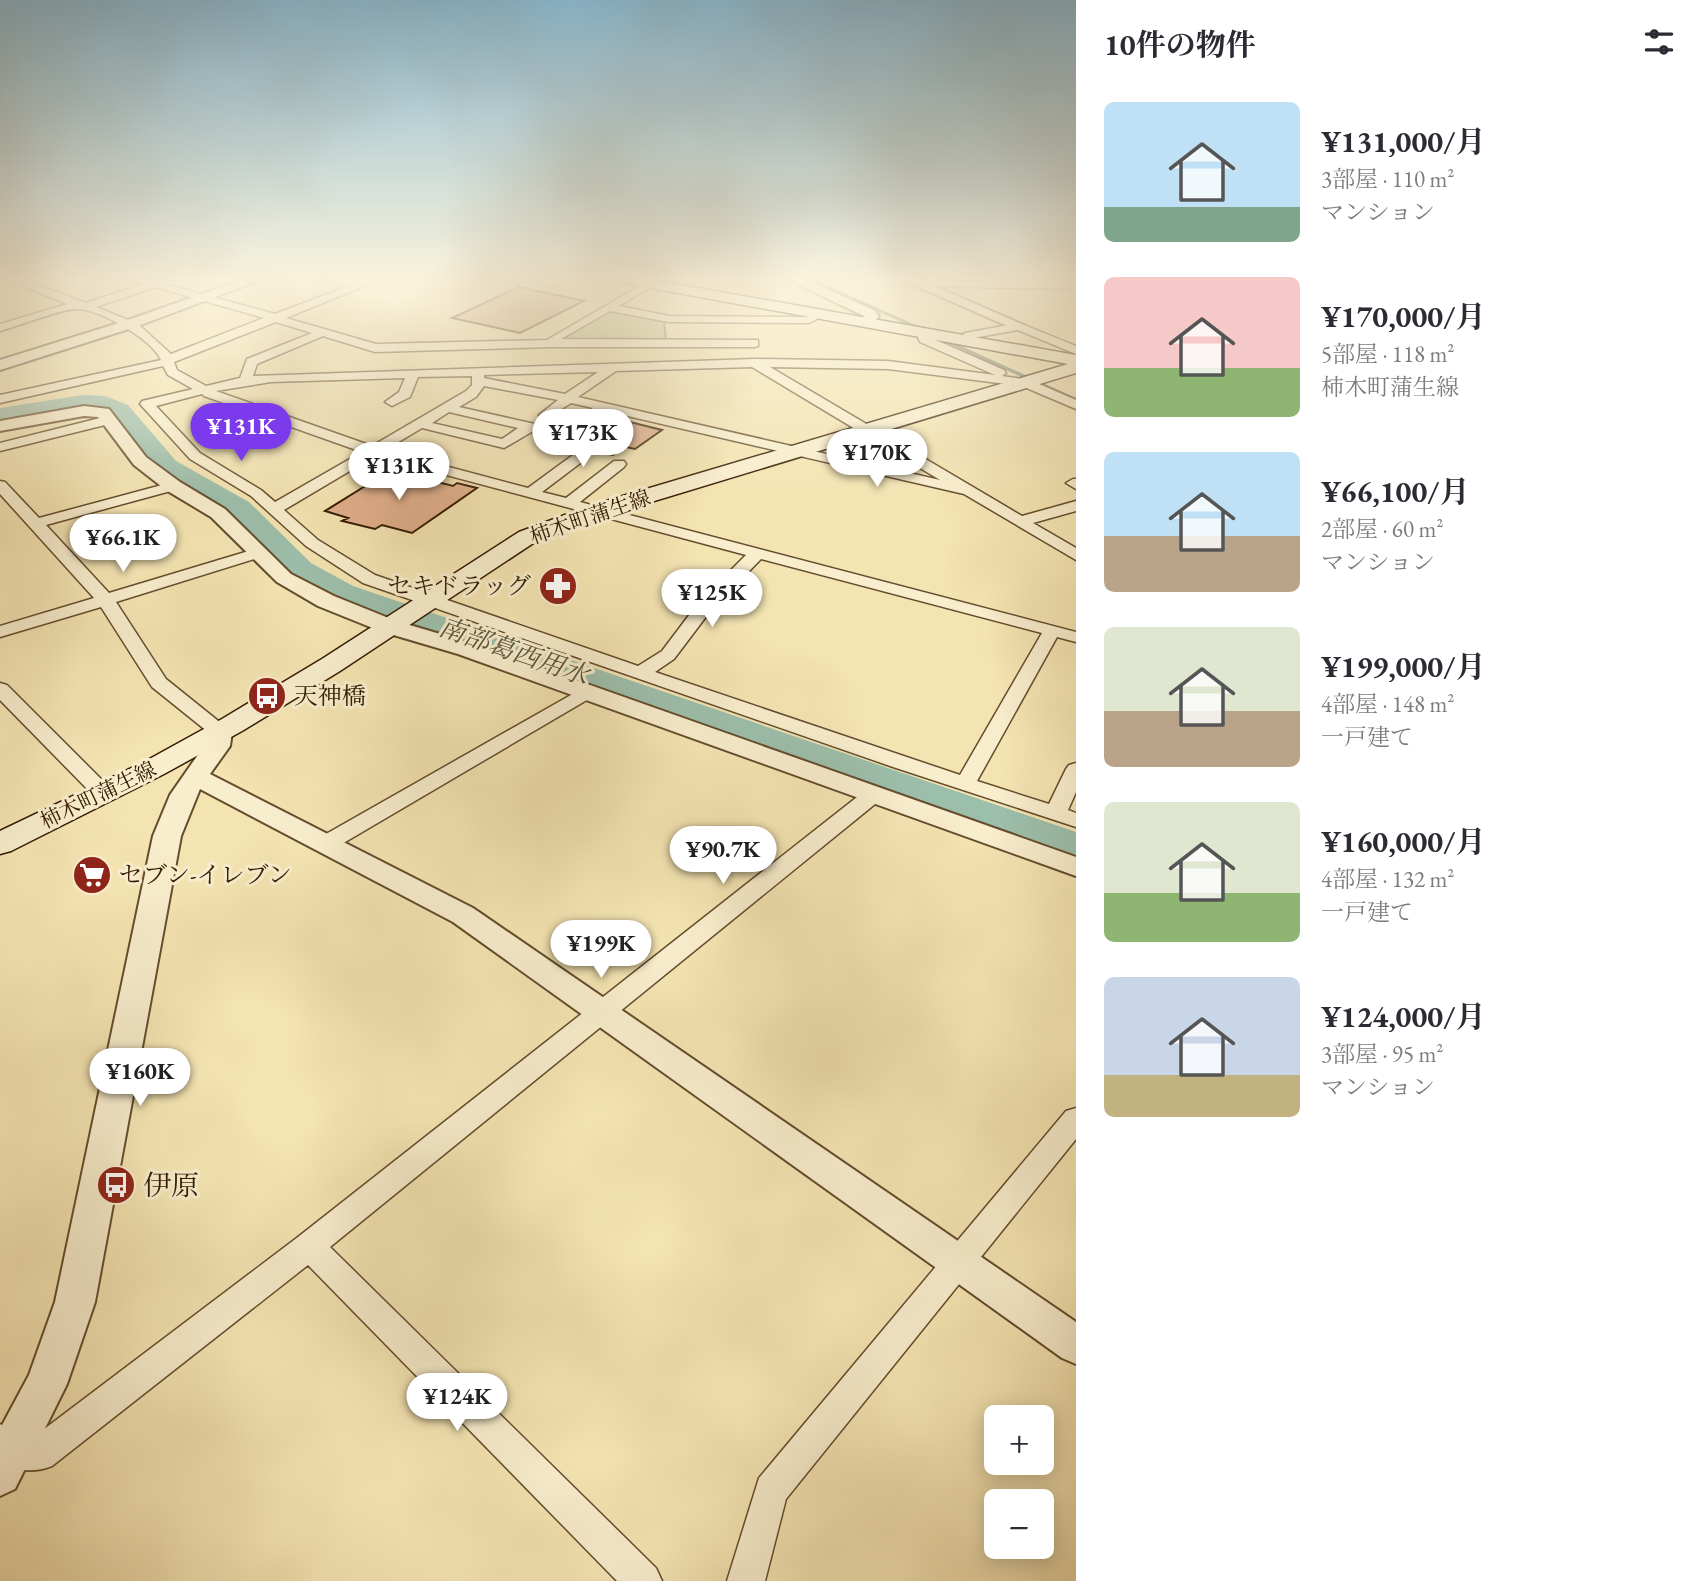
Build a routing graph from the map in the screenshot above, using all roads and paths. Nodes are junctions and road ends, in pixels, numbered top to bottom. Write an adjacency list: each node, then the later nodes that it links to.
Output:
1 (45, 351): 14 (street)
2 (163, 351): 12 (street)
3 (192, 351): 12 (street)
4 (278, 351): 23 (street)
5 (375, 351): 21 (street)
6 (452, 351): 19 (street)
7 (524, 351): 18 (street)
8 (673, 351): 15 (street)
9 (951, 351): 24 (street)
10 (1024, 351): 11 (main road)
11 (1076, 360)
12 (167, 361): 25 (street); 26 (street)
13 (755, 363): 15 (street); 24 (street); 36 (street)
14 (0, 365)
15 (674, 365): 17 (street)
16 (1076, 367): 24 (main road, 柿木町蒲生線)
17 (612, 368): 18 (street); 27 (street)
18 (521, 370): 22 (street)
19 (454, 372): 20 (street); 22 (street)
20 (413, 373): 21 (street); 28 (street)
21 (373, 374): 23 (street)
22 (478, 376): 27 (street); 31 (street)
23 (244, 381): 25 (street)
24 (1022, 382): 29 (street); 36 (main road, 柿木町蒲生線)
25 (202, 390): 39 (street); 49 (street)
26 (0, 399)
27 (567, 399): 30 (street); 32 (street)
28 (392, 401)
29 (1076, 405)
30 (604, 407): 37 (street); 40 (street)
31 (447, 408): 34 (street); 34 (street)
32 (546, 415)
33 (108, 420): 35 (street); 38 (street); 44 (street)
34 (421, 424): 39 (street)
35 (0, 426)
36 (867, 430): 40 (main road, 柿木町蒲生線); 45 (street)
37 (553, 442)
38 (0, 447)
39 (375, 452): 46 (street); 49 (street)
40 (793, 452): 45 (street); 50 (main road, 柿木町蒲生線)
41 (582, 455): 46 (street)
42 (619, 464): 47 (street)
43 (0, 485): 52 (street)
44 (173, 486): 52 (street); 53 (street)
45 (969, 491): 51 (street)
46 (531, 493): 47 (street)
47 (569, 503): 50 (street)
48 (1076, 506): 51 (street)
49 (274, 509): 57 (street)
50 (597, 511): 54 (street); 57 (main road, 柿木町蒲生線)
51 (1020, 522): 55 (street)
52 (36, 523): 56 (street)
53 (258, 553): 56 (street); 58 (street)
54 (757, 553): 59 (street); 62 (street)
55 (1076, 555)
56 (105, 599): 60 (street); 65 (street)
57 (426, 601): 58 (main road, 柿木町蒲生線); 62 (street)
58 (391, 624): 64 (street); 65 (main road, 柿木町蒲生線)
59 (1052, 631): 61 (street); 68 (street)
60 (0, 632)
61 (1076, 637)
62 (640, 673): 68 (street)
63 (0, 689): 69 (street)
64 (585, 693): 70 (street); 72 (street)
65 (220, 732): 67 (street); 69 (main road, 柿木町蒲生線)
66 (1076, 769): 71 (street)
67 (196, 777): 72 (street); 80 (street)
68 (965, 784): 71 (street)
69 (103, 793): 73 (main road, 柿木町蒲生線)
70 (873, 795): 74 (street); 75 (street)
71 (1066, 817)
72 (327, 843): 75 (street)
73 (0, 844)
74 (1076, 867)
75 (600, 1013): 77 (street); 78 (street)
76 (1076, 1119): 78 (street)
77 (309, 1246): 80 (street); 81 (street)
78 (958, 1262): 79 (street); 82 (street)
79 (1076, 1345)
80 (4, 1456)
81 (643, 1581)
82 (746, 1581)

